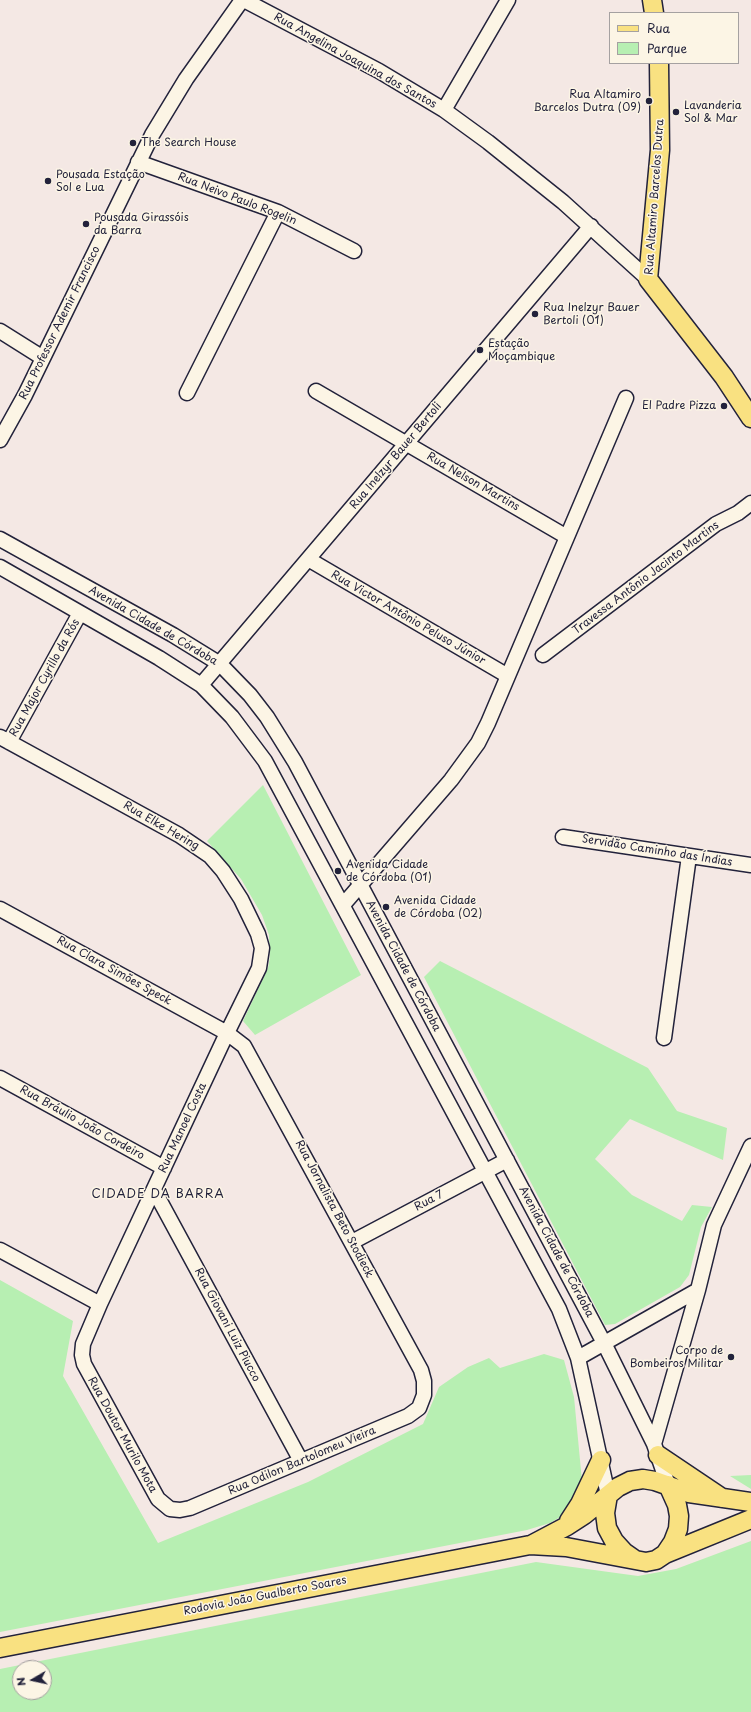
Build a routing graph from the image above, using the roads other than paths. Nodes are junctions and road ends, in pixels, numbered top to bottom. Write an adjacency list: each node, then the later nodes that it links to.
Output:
1 (243, 0): 6 (street, Rua Angelina Joaquina dos Santos); 7 (street, Rua Professor Ademir Francisco)
2 (508, 0): 6 (street)
3 (652, 0): 4 (main road)
4 (654, 12)
5 (659, 64): 11 (main road, Rua Altamiro Barcelos Dutra)
6 (444, 110): 9 (street, Rua Angelina Joaquina dos Santos)
7 (138, 162): 8 (street, Rua Neivo Paulo Rogelin); 13 (street, Rua Professor Ademir Francisco)
8 (278, 212): 10 (street, Rua Neivo Paulo Rogelin); 15 (street)
9 (591, 226): 11 (street, Rua Angelina Joaquina dos Santos); 19 (street, Rua Inelzyr Bauer Bertoli)
10 (354, 251)
11 (648, 279): 17 (main road, Rua Altamiro Barcelos Dutra)
12 (0, 331): 13 (street)
13 (43, 358): 18 (street, Rua Professor Ademir Francisco)
14 (316, 391): 19 (street, Rua Nelson Martins)
15 (187, 393)
16 (626, 398): 21 (street)
17 (751, 416)
18 (0, 440)
19 (407, 444): 21 (street, Rua Nelson Martins); 23 (street, Rua Inelzyr Bauer Bertoli)
20 (751, 503): 26 (street, Travessa Antônio Jacinto Martins)
21 (567, 537): 28 (street)
22 (0, 539): 27 (street, Avenida Cidade de Córdoba)
23 (308, 559): 27 (street, Rua Inelzyr Bauer Bertoli); 28 (street, Rua Victor Antônio Peluso Júnior)
24 (0, 567): 25 (street)
25 (80, 613): 29 (street); 30 (street, Rua Major Cyrillo da Rós)
26 (543, 655)
27 (220, 664): 29 (street, Rua Inelzyr Bauer Bertoli); 34 (street, Avenida Cidade de Córdoba)
28 (508, 676): 34 (street)
29 (201, 685): 35 (street)
30 (5, 740): 37 (street, Rua Elke Hering)
31 (563, 837): 32 (street, Servidão Caminho das Índias)
32 (689, 856): 33 (street, Servidão Caminho das Índias); 38 (street)
33 (751, 865)
34 (360, 885): 35 (street); 41 (street, Avenida Cidade de Córdoba)
35 (343, 905): 43 (street)
36 (0, 909): 37 (street, Rua Clara Simões Speck)
37 (227, 1033): 42 (street, Rua Manoel Costa); 45 (street, Rua Jornalista Beto Stodieck)
38 (664, 1038)
39 (0, 1078): 42 (street, Rua Bráulio João Cordeiro)
40 (751, 1146): 47 (street)
41 (507, 1160): 43 (street, Rua 7); 49 (street, Avenida Cidade de Córdoba)
42 (164, 1168): 44 (street, Rua Manoel Costa)
43 (485, 1171): 45 (street, Rua 7); 51 (street)
44 (154, 1190): 48 (street, Rua Manoel Costa); 55 (street, Rua Giovani Luiz Piucco)
45 (352, 1242): 52 (street, Rua Jornalista Beto Stodieck)
46 (0, 1250): 48 (street)
47 (698, 1290): 49 (street); 53 (street)
48 (100, 1304): 50 (street, Rua Manoel Costa)
49 (604, 1343): 51 (street); 53 (street, Avenida Cidade de Córdoba)
50 (82, 1354): 60 (street, Rua Doutor Murilo Mota)
51 (578, 1358): 54 (street)
52 (424, 1395): 55 (street, Rua Odilon Bartolomeu Vieira)
53 (656, 1449): 56 (street, Avenida Cidade de Córdoba); 58 (main road)
54 (601, 1460): 57 (street); 62 (main road)
55 (301, 1461): 60 (street, Rua Odilon Bartolomeu Vieira)
56 (668, 1485): 57 (main road); 58 (main road); 64 (main road)
57 (608, 1495): 62 (main road); 65 (main road)
58 (724, 1499): 59 (main road)
59 (751, 1502)
60 (170, 1509)
61 (751, 1519): 64 (main road)
62 (567, 1526): 63 (main road)
63 (530, 1545): 65 (main road); 66 (main road, Rodovia João Gualberto Soares)
64 (665, 1554): 65 (main road)
65 (636, 1561)
66 (0, 1648)

